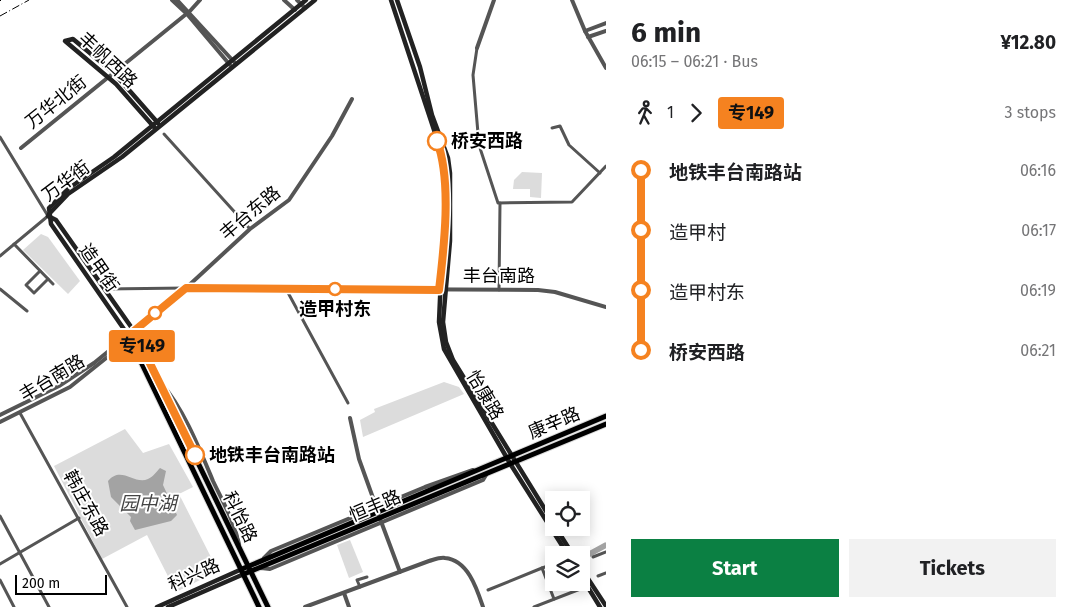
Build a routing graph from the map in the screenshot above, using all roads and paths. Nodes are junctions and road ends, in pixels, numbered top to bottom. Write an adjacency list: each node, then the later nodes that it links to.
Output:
1 (172, 0): 14 (street)
2 (177, 0): 14 (street)
3 (200, 0): 14 (street, 万华北街)
4 (284, 0): 13 (street)
5 (297, 0): 12 (street)
6 (306, 0): 12 (main road, 万华街)
7 (315, 0): 12 (main road, 万华街)
8 (391, 0): 44 (main road)
9 (397, 0): 44 (main road)
10 (494, 0): 19 (street)
11 (572, 0): 17 (street)
12 (303, 6): 13 (main road, 万华街)
13 (296, 11): 20 (main road, 万华街)
14 (188, 13): 20 (street); 22 (street, 万华北街)
15 (606, 23): 17 (street)
16 (606, 30): 18 (street)
17 (585, 31): 18 (street)
18 (588, 38): 21 (street)
19 (477, 48): 32 (street)
20 (232, 64): 25 (main road, 万华街)
21 (606, 67)
22 (114, 72): 23 (street, 万华北街); 23 (main road, 丰帆西路); 25 (main road, 丰帆西路)
23 (108, 77): 25 (main road, 丰帆西路); 29 (street, 万华北街)
24 (352, 99): 34 (street, 丰台东路)
25 (157, 126): 33 (main road, 万华街)
26 (552, 128): 31 (street)
27 (164, 134): 34 (street)
28 (0, 137): 33 (street, 造甲街)
29 (21, 148)
30 (606, 166): 31 (street)
31 (600, 173): 32 (street)
32 (499, 203): 45 (street)
33 (48, 216): 35 (street); 42 (main road, 造甲街); 49 (main road, 造甲街)
34 (250, 230): 40 (street, 丰台东路)
35 (14, 244): 36 (street); 37 (street)
36 (0, 256)
37 (40, 270): 38 (street); 38 (street)
38 (48, 279): 39 (street)
39 (53, 284)
40 (186, 288): 42 (street, 造甲街); 43 (street, 丰台南路); 48 (street, 丰台南路)
41 (0, 289): 47 (street)
42 (105, 289): 48 (main road, 造甲街)
43 (286, 289): 44 (street, 丰台南路); 50 (street)
44 (442, 290): 45 (street, 丰台南路); 57 (main road, 怡康路)
45 (498, 290): 46 (street, 丰台南路)
46 (606, 307)
47 (27, 311)
48 (134, 331): 49 (street, 丰台南路); 71 (main road, 科怡路)
49 (129, 337): 51 (street, 丰台南路); 52 (street, 丰台南路); 72 (main road, 科怡路)
50 (348, 403)
51 (20, 413): 55 (street, 丰台南路); 62 (street, 韩庄东路)
52 (0, 415)
53 (606, 416): 57 (main road, 康辛路)
54 (350, 418): 59 (street)
55 (0, 422)
56 (606, 424): 58 (main road, 康辛路)
57 (510, 457): 58 (main road, 怡康路); 59 (main road, 恒丰路)
58 (514, 464): 60 (main road, 怡康路); 63 (main road, 恒丰路); 64 (main road, 怡康路)
59 (377, 510): 63 (street); 71 (main road, 恒丰路)
60 (545, 511)
61 (0, 516): 65 (street)
62 (80, 518): 65 (street); 88 (street, 韩庄东路)
63 (381, 522): 71 (main road, 恒丰路); 73 (street)
64 (563, 546)
65 (20, 552): 68 (street); 87 (street)
66 (606, 552): 67 (street)
67 (593, 557)
68 (0, 564)
69 (545, 567): 70 (street)
70 (542, 568): 80 (street); 84 (street)
71 (250, 569): 72 (main road, 恒丰路); 92 (main road, 科怡路)
72 (243, 572): 89 (main road, 科兴路); 90 (main road, 科兴路); 91 (main road, 科怡路)
73 (400, 572): 79 (street); 95 (street)
74 (606, 573): 75 (street)
75 (598, 576)
76 (367, 577): 79 (street)
77 (0, 580): 86 (street)
78 (590, 582): 85 (main road)
79 (360, 587): 83 (street)
80 (488, 590)
81 (590, 590): 97 (main road)
82 (575, 591): 84 (street)
83 (344, 593): 93 (street); 94 (street)
84 (554, 599): 96 (street)
85 (606, 606)
86 (14, 607)
87 (48, 607)
88 (127, 607)
89 (158, 607)
90 (168, 607)
91 (259, 607)
92 (268, 607)
93 (305, 607)
94 (349, 607)
95 (483, 607)
96 (534, 607)
97 (600, 607)

